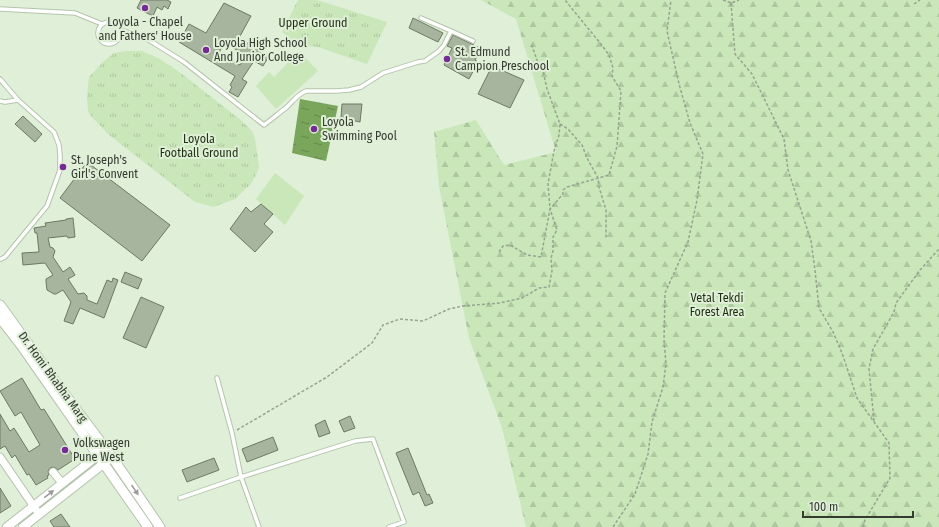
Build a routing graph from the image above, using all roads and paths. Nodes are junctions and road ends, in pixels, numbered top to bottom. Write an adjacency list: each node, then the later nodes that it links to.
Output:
1 (565, 0): 19 (path)
2 (671, 0): 49 (path)
3 (723, 0): 6 (path)
4 (739, 0): 6 (path)
5 (920, 0): 7 (path)
6 (731, 3): 28 (path)
7 (914, 4)
8 (0, 9): 10 (lane)
9 (421, 18): 12 (lane)
10 (102, 24): 11 (lane); 11 (lane)
11 (119, 30): 12 (lane)
12 (451, 31): 13 (lane)
13 (473, 41)
14 (531, 43): 18 (path)
15 (0, 79): 16 (lane)
16 (18, 100): 17 (lane); 24 (lane)
17 (0, 101)
18 (560, 124): 19 (path); 20 (path)
19 (598, 178): 20 (path); 21 (path)
20 (550, 209): 23 (path); 29 (path)
21 (606, 239)
22 (939, 248): 28 (path)
23 (499, 252)
24 (1, 259)
25 (0, 305): 30 (main road, Dr. Homi Bhabha Marg)
26 (0, 318): 31 (main road, Dr. Homi Bhabha Marg)
27 (217, 378): 29 (lane)
28 (874, 423): 50 (path)
29 (232, 433): 37 (lane)
30 (106, 449): 31 (street); 33 (main road, Dr. Homi Bhabha Marg)
31 (98, 455): 34 (main road, Dr. Homi Bhabha Marg); 39 (street)
32 (0, 457): 41 (street)
33 (112, 458): 34 (street); 36 (main road, Dr. Homi Bhabha Marg)
34 (105, 464): 38 (main road); 42 (street)
35 (53, 472): 39 (street)
36 (125, 476): 38 (main road); 46 (main road, Dr. Homi Bhabha Marg, one-way to 46)
37 (240, 477): 40 (lane); 47 (lane); 48 (lane)
38 (117, 482): 45 (main road)
39 (62, 483): 41 (street, one-way to 39)
40 (180, 498)
41 (34, 506): 42 (street); 43 (street)
42 (39, 514): 44 (street)
43 (7, 527)
44 (23, 527)
45 (148, 527)
46 (160, 527)
47 (259, 527)
48 (389, 527)
49 (613, 527)
50 (863, 527)

